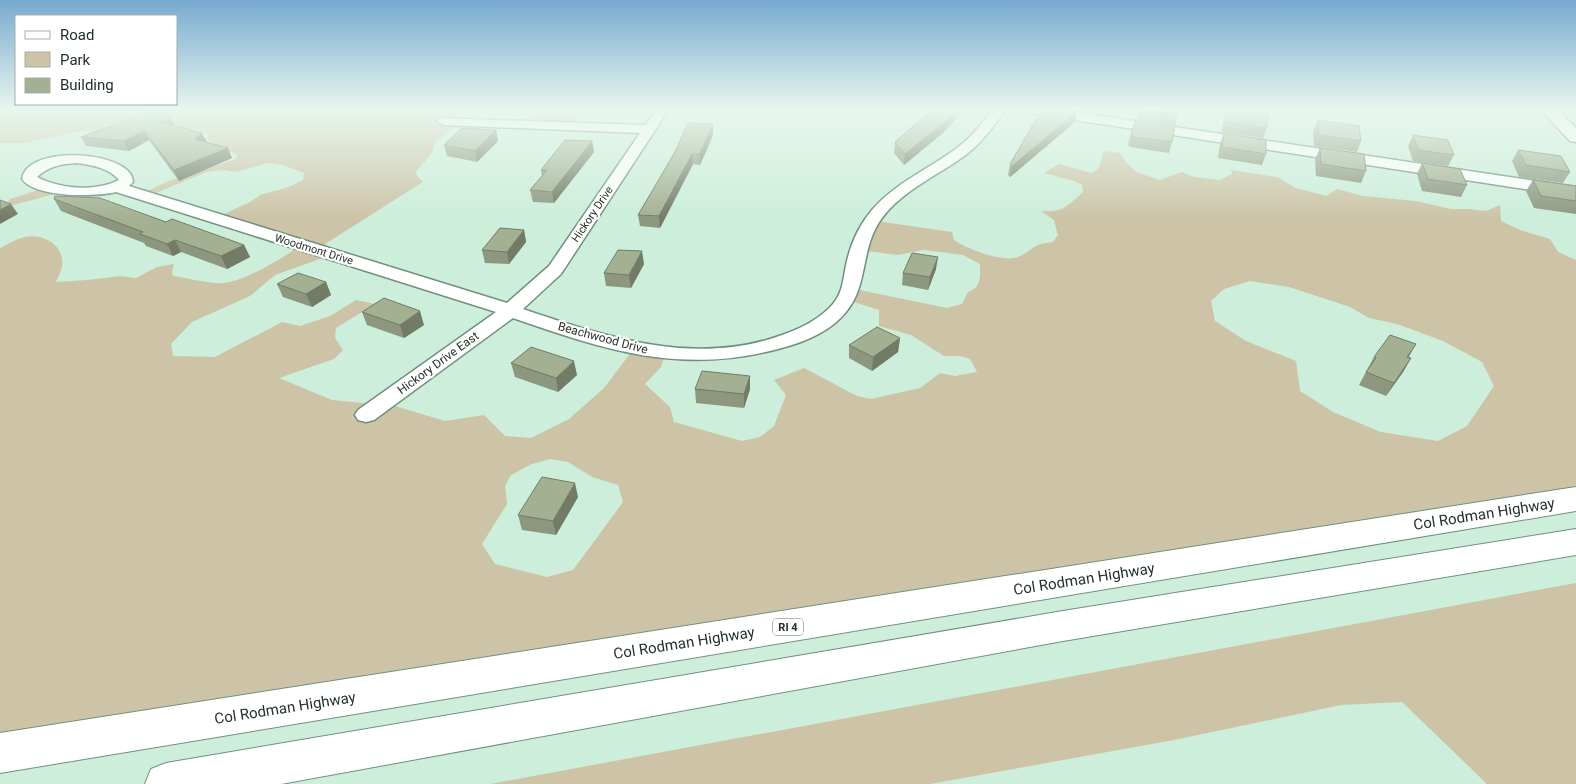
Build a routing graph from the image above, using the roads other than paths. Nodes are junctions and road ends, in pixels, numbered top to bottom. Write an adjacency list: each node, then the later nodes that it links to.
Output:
1 (638, 146): 6 (street, Hickory Drive)
2 (968, 146): 6 (street, Beachwood Drive)
3 (1270, 146): 5 (street)
4 (116, 188): 4 (street, Woodmont Drive); 6 (street, Woodmont Drive)
5 (1576, 192)
6 (511, 310): 7 (street, Hickory Drive East)
7 (366, 415)
8 (1576, 499): 10 (highway, Col Rodman Highway / RI 4)
9 (1576, 542): 11 (highway)
10 (0, 753)
11 (166, 784)

